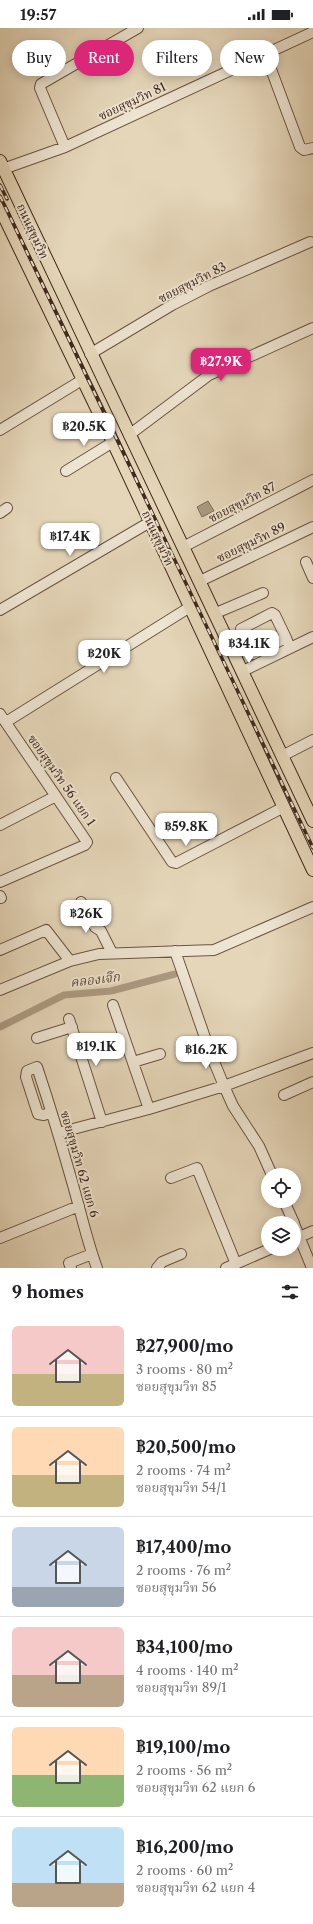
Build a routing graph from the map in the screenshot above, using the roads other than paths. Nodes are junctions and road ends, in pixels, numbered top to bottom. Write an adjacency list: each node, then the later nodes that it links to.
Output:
1 (135, 29): 6 (street)
2 (313, 32): 3 (street, ซอยสุขุมวิท 81)
3 (279, 47)
4 (220, 74): 6 (street, ซอยสุขุมวิท 81)
5 (274, 76): 7 (street)
6 (65, 146): 8 (street, ซอยสุขุมวิท 81)
7 (313, 148)
8 (1, 167): 12 (main road, ถนนสุขุมวิท)
9 (0, 208): 13 (main road, ถนนสุขุมวิท)
10 (310, 242): 12 (street, ซอยสุขุมวิท 83)
11 (313, 328): 15 (street)
12 (90, 354): 15 (main road, ถนนสุขุมวิท)
13 (82, 380): 14 (street); 16 (main road, ถนนสุขุมวิท)
14 (0, 430)
15 (129, 435): 21 (main road, ถนนสุขุมวิท)
16 (112, 442): 17 (street); 19 (main road, ถนนสุขุมวิท)
17 (66, 471)
18 (313, 480): 21 (street, ซอยสุขุมวิท 87)
19 (150, 522): 26 (main road, ถนนสุขุมวิท); 27 (street)
20 (313, 527): 24 (street, ซอยสุขุมวิท 89)
21 (184, 547): 24 (main road, ถนนสุขุมวิท)
22 (306, 562): 23 (street)
23 (313, 578)
24 (200, 581): 28 (main road, ถนนสุขุมวิท)
25 (263, 593): 28 (street)
26 (190, 607): 29 (main road, ถนนสุขุมวิท); 34 (street)
27 (0, 610)
28 (218, 618): 29 (main road); 33 (main road, ถนนสุขุมวิท)
29 (202, 633): 39 (main road, ถนนสุขุมวิท)
30 (313, 637): 32 (street)
31 (286, 638): 31 (street); 32 (street)
32 (290, 648): 33 (street)
33 (243, 671): 36 (main road, ถนนสุขุมวิท)
34 (3, 718): 38 (street, ซอยสุขุมวิท 56 แยก 1)
35 (313, 740): 36 (street)
36 (282, 756): 40 (main road, ถนนสุขุมวิท)
37 (116, 778): 39 (street)
38 (56, 796): 41 (street); 43 (street, ซอยสุขุมวิท 56 แยก 1)
39 (284, 807): 42 (main road, ถนนสุขุมวิท)
40 (313, 821)
41 (0, 825)
42 (313, 870)
43 (0, 882)
44 (81, 902): 48 (street)
45 (313, 907): 47 (street)
46 (0, 950): 49 (street)
47 (176, 951): 48 (street); 58 (street)
48 (112, 953): 49 (street)
49 (70, 961): 50 (street)
50 (0, 990)
51 (113, 1005): 55 (street)
52 (37, 1038): 61 (street)
53 (313, 1053): 58 (street)
54 (160, 1054): 55 (street)
55 (133, 1062): 60 (street)
56 (37, 1067): 62 (street, ซอยสุขุมวิท 62 แยก 6)
57 (313, 1082): 59 (street)
58 (224, 1086): 60 (street); 63 (street)
59 (284, 1095)
60 (150, 1109): 61 (street)
61 (102, 1122): 62 (street)
62 (58, 1133): 65 (street, ซอยสุขุมวิท 62 แยก 6)
63 (269, 1168)
64 (171, 1178): 73 (street)
65 (79, 1206): 68 (street); 71 (street, ซอยสุขุมวิท 62 แยก 6)
66 (313, 1231): 67 (street)
67 (301, 1236)
68 (0, 1238)
69 (301, 1246): 77 (street)
70 (261, 1253): 73 (street)
71 (92, 1254): 74 (street); 75 (street, ซอยสุขุมวิท 62 แยก 6)
72 (181, 1254): 76 (street)
73 (231, 1266)
74 (70, 1268)
75 (97, 1268)
76 (157, 1268)
77 (312, 1268)

